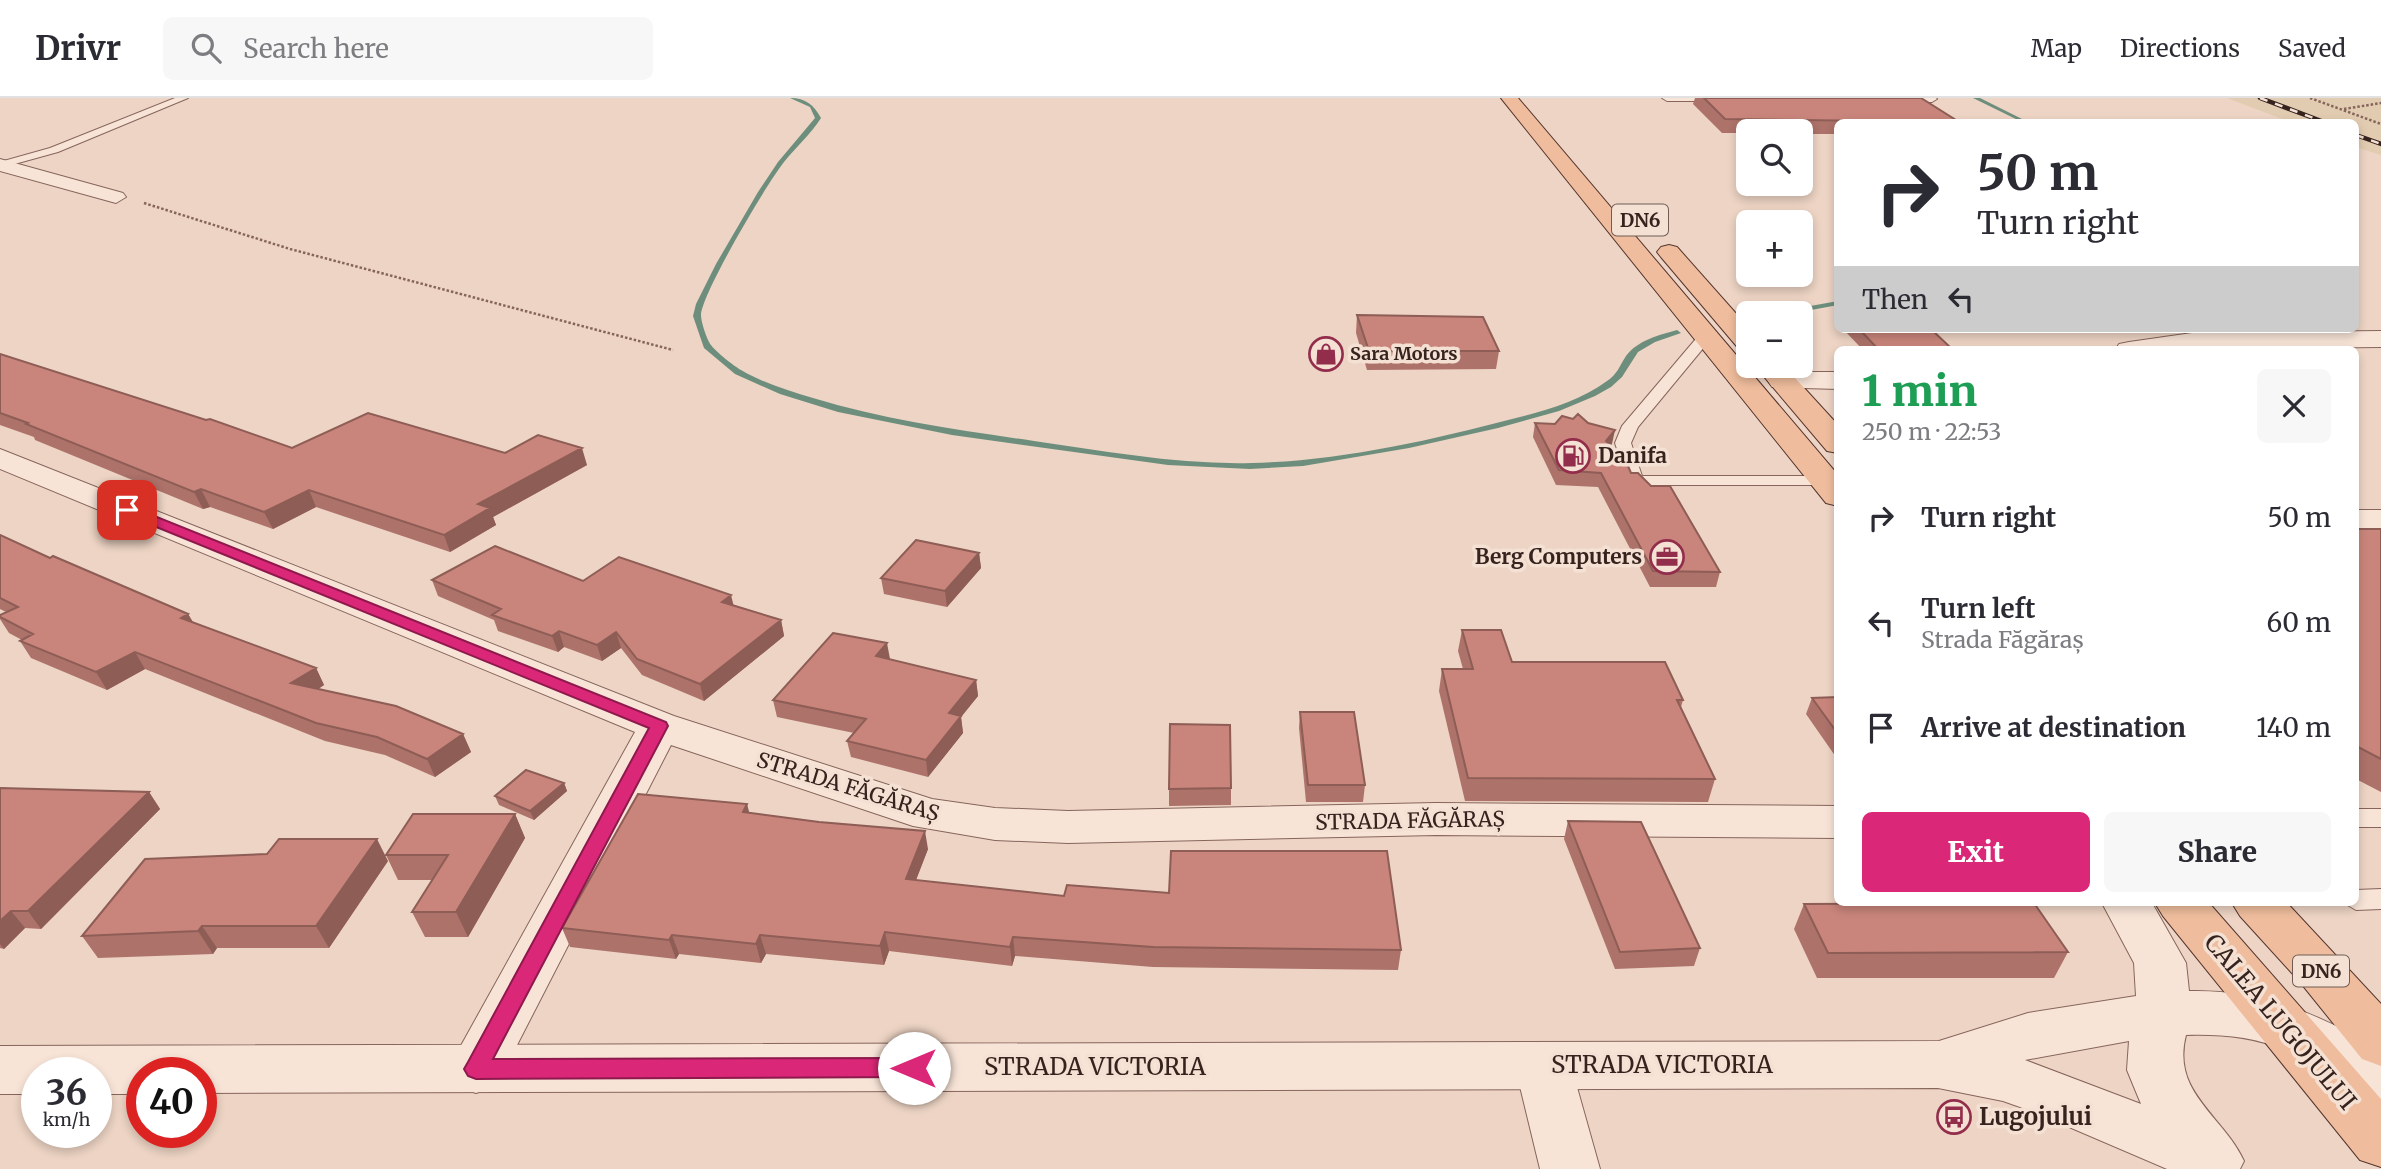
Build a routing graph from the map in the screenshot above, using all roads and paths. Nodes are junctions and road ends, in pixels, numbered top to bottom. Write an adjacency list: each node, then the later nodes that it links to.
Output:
1 (183, 98): 13 (lane)
2 (1509, 98): 18 (main road, DN6)
3 (1533, 98): 14 (main road, DN6)
4 (1667, 98): 5 (lane)
5 (1736, 98)
6 (2310, 98): 11 (path)
7 (1887, 99): 8 (lane)
8 (1914, 99): 9 (lane)
9 (1932, 99)
10 (2381, 103): 11 (path)
11 (2341, 110): 12 (path)
12 (2381, 124)
13 (0, 165): 15 (street)
14 (1605, 180)
15 (116, 197): 21 (path)
16 (1658, 241): 17 (main road, DN6)
17 (1736, 329)
18 (1705, 337): 27 (main road, DN6); 27 (lane)
19 (2381, 339): 20 (street)
20 (2158, 346)
21 (673, 350)
22 (1813, 377): 24 (street)
23 (1779, 378): 25 (main road)
24 (1834, 380)
25 (1834, 439)
26 (0, 458): 30 (street, STRADA FĂGĂRAȘ)
27 (1831, 488)
28 (2359, 520): 29 (street)
29 (2381, 520)
30 (659, 726): 33 (street, STRADA FĂGĂRAȘ); 44 (street)
31 (2359, 818): 32 (lane)
32 (2381, 818)
33 (1834, 822)
34 (2381, 899): 35 (lane)
35 (2359, 900)
36 (2128, 906): 39 (street, STRADA VICTORIA)
37 (2183, 906): 40 (main road, CALEA LUGOJULUI)
38 (2261, 906): 41 (main road, DN6)
39 (2164, 1013): 40 (street, STRADA VICTORIA); 42 (street, STRADA VICTORIA); 48 (street, STRADA VICTORIA)
40 (2284, 1027): 46 (street, STRADA VICTORIA); 47 (main road, CALEA LUGOJULUI)
41 (2381, 1043)
42 (1938, 1064): 43 (street, STRADA VICTORIA); 48 (street, STRADA VICTORIA)
43 (1543, 1066): 44 (street, STRADA VICTORIA); 49 (street)
44 (476, 1069): 45 (street, STRADA VICTORIA)
45 (0, 1070)
46 (2381, 1080)
47 (2381, 1141)
48 (2219, 1165)
49 (1570, 1169)

